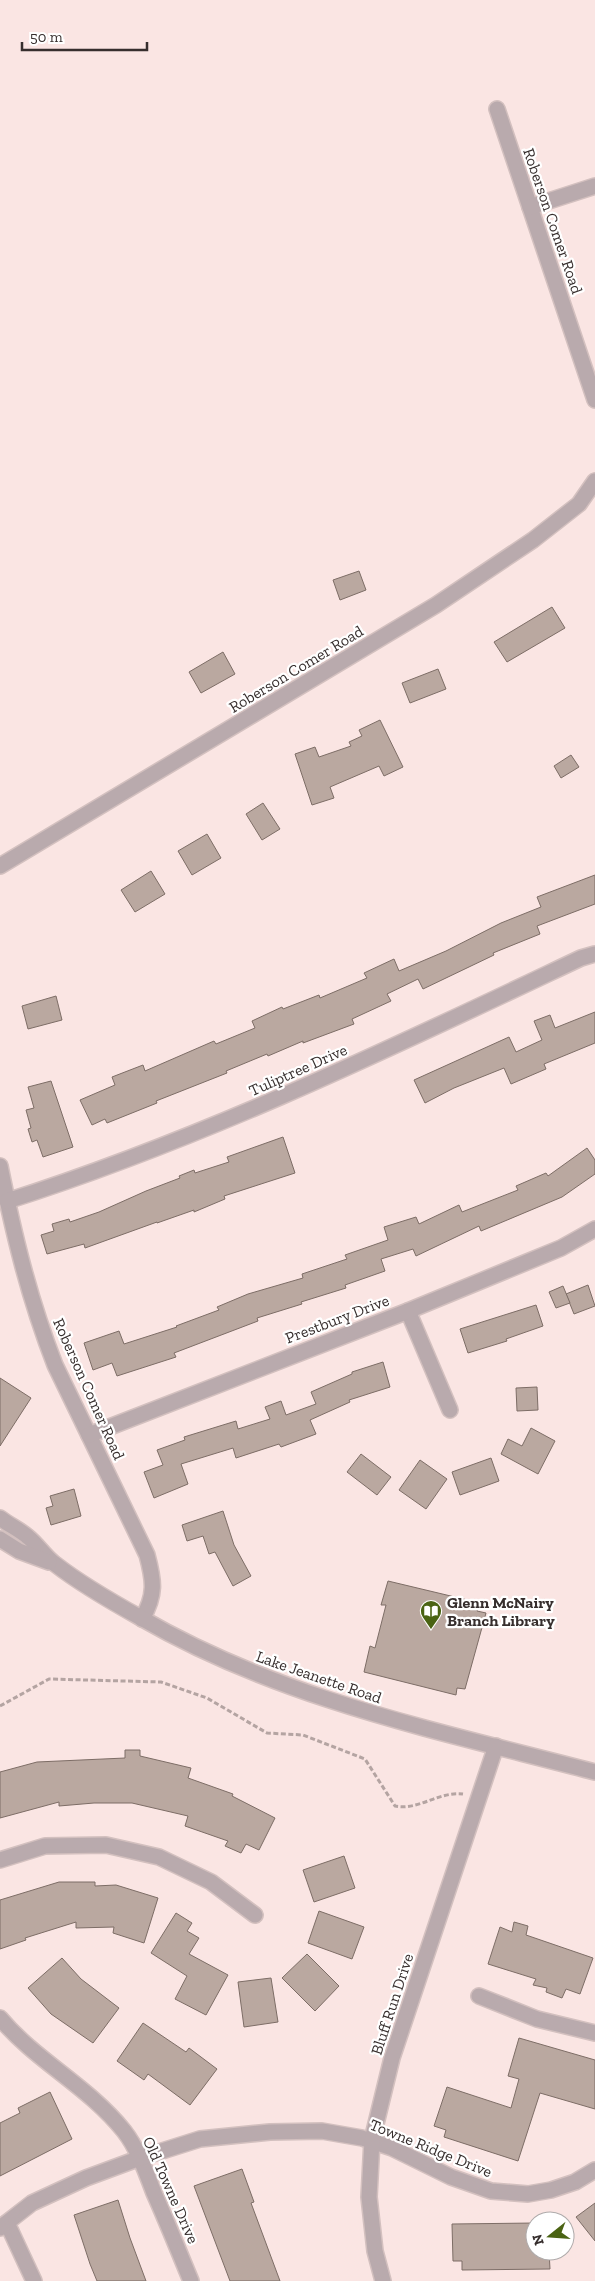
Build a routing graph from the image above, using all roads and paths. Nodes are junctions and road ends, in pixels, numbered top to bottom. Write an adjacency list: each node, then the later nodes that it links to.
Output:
1 (497, 109): 3 (street, Roberson Comer Road)
2 (595, 186): 3 (street)
3 (530, 207): 4 (street, Roberson Comer Road)
4 (595, 400)
5 (595, 482): 6 (street, Roberson Comer Road)
6 (0, 866)
7 (595, 954): 9 (street, Tuliptree Drive)
8 (0, 1166): 9 (street, Roberson Comer Road)
9 (7, 1201): 13 (street, Roberson Comer Road)
10 (595, 1229): 11 (street, Prestbury Drive)
11 (408, 1311): 12 (street); 13 (street, Prestbury Drive)
12 (450, 1410)
13 (89, 1435): 17 (street, Roberson Comer Road)
14 (0, 1518): 16 (street, Lake Jeanette Road)
15 (0, 1539): 16 (street, Lake Jeanette Road)
16 (53, 1564): 17 (street, Lake Jeanette Road)
17 (142, 1619): 19 (street, Lake Jeanette Road)
18 (0, 1706): 21 (path)
19 (496, 1746): 20 (street, Lake Jeanette Road); 27 (street, Bluff Run Drive)
20 (595, 1772)
21 (463, 1794)
22 (0, 1860): 23 (street)
23 (255, 1915)
24 (479, 1996): 26 (street)
25 (0, 2018): 28 (street, Old Towne Drive)
26 (595, 2032)
27 (372, 2140): 28 (street, Towne Ridge Drive); 29 (street, Towne Ridge Drive); 33 (street, Bluff Run Drive)
28 (140, 2158): 30 (street, Towne Ridge Drive); 32 (street, Old Towne Drive)
29 (595, 2170)
30 (3, 2225): 31 (street)
31 (34, 2281)
32 (191, 2281)
33 (383, 2281)

